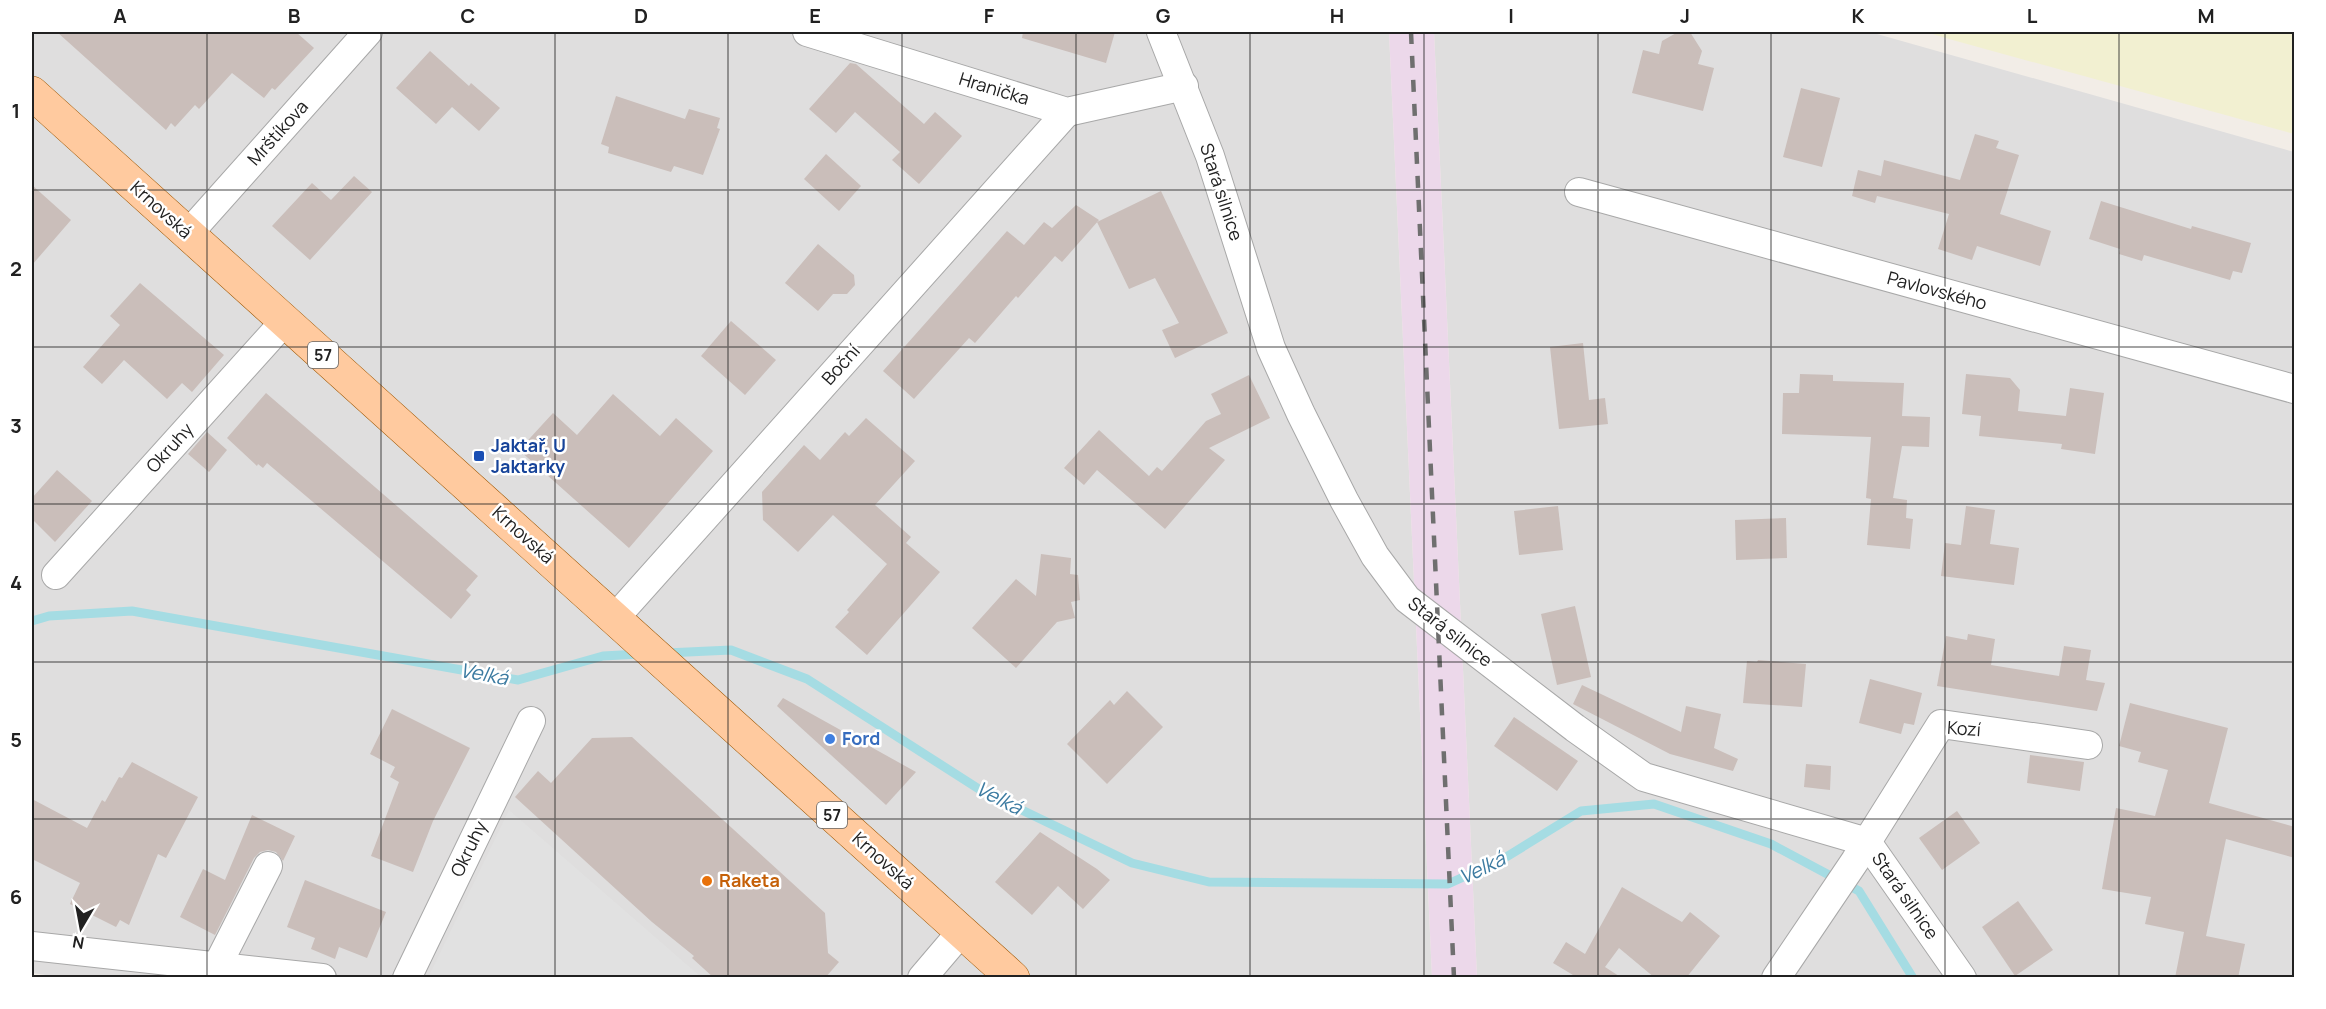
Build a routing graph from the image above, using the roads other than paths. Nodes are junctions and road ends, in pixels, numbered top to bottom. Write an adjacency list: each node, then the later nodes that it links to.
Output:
1 (368, 32): 8 (street, Mrštíkova)
2 (807, 32): 6 (street, Hranička)
3 (1161, 32): 4 (street, Stará silnice)
4 (1184, 86): 6 (street, Hranička); 15 (street, Stará silnice)
5 (32, 93): 8 (main road, Krnovská / 57)
6 (1067, 112): 12 (street, Boční)
7 (1579, 192): 10 (street, Pavlovského)
8 (188, 234): 9 (main road, Krnovská / 57)
9 (285, 321): 11 (street, Okruhy); 12 (main road, Krnovská / 57)
10 (2295, 389)
11 (56, 575)
12 (614, 619): 17 (main road, Krnovská / 57)
13 (531, 721): 21 (street, Okruhy)
14 (2088, 745): 15 (street, Kozí)
15 (1861, 851): 24 (street); 25 (street, Stará silnice)
16 (268, 866): 19 (street)
17 (962, 931): 22 (street); 23 (main road, Krnovská / 57)
18 (32, 946): 19 (street)
19 (217, 966): 20 (street)
20 (322, 978)
21 (407, 978)
22 (922, 978)
23 (1013, 978)
24 (1776, 978)
25 (1962, 978)

